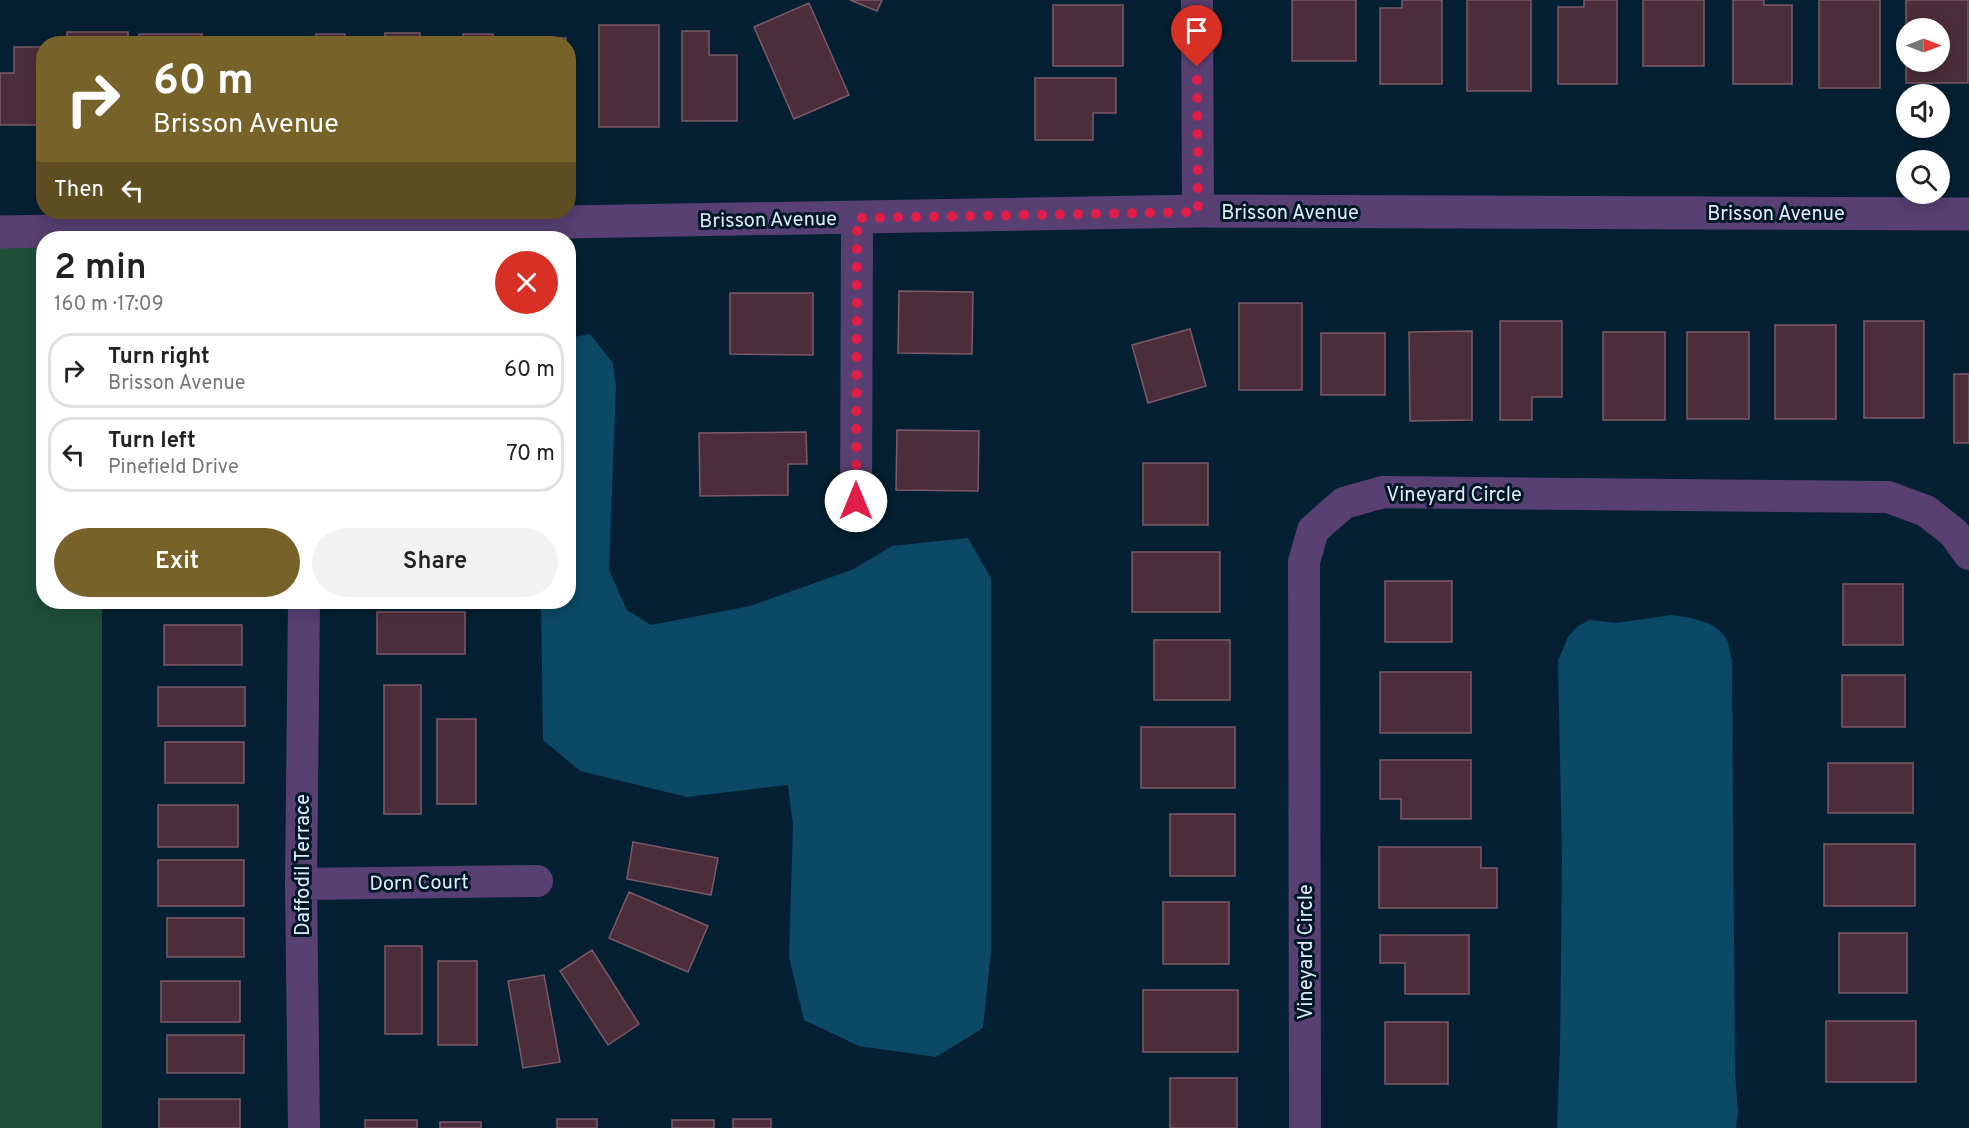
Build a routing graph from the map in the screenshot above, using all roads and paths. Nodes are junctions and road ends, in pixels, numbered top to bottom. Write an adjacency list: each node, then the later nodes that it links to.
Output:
1 (1197, 0): 2 (street)
2 (1198, 212): 3 (street, Brisson Avenue); 4 (street, Brisson Avenue)
3 (1969, 214)
4 (857, 218): 5 (street, Brisson Avenue); 8 (street)
5 (382, 231)
6 (0, 232): 7 (street, Brisson Avenue)
7 (36, 232)
8 (856, 501)
9 (1969, 554): 14 (street, Vineyard Circle)
10 (304, 609): 12 (street, Daffodil Terrace)
11 (537, 881): 12 (street, Dorn Court)
12 (301, 884): 13 (street, Daffodil Terrace)
13 (304, 1128)
14 (1305, 1128)

